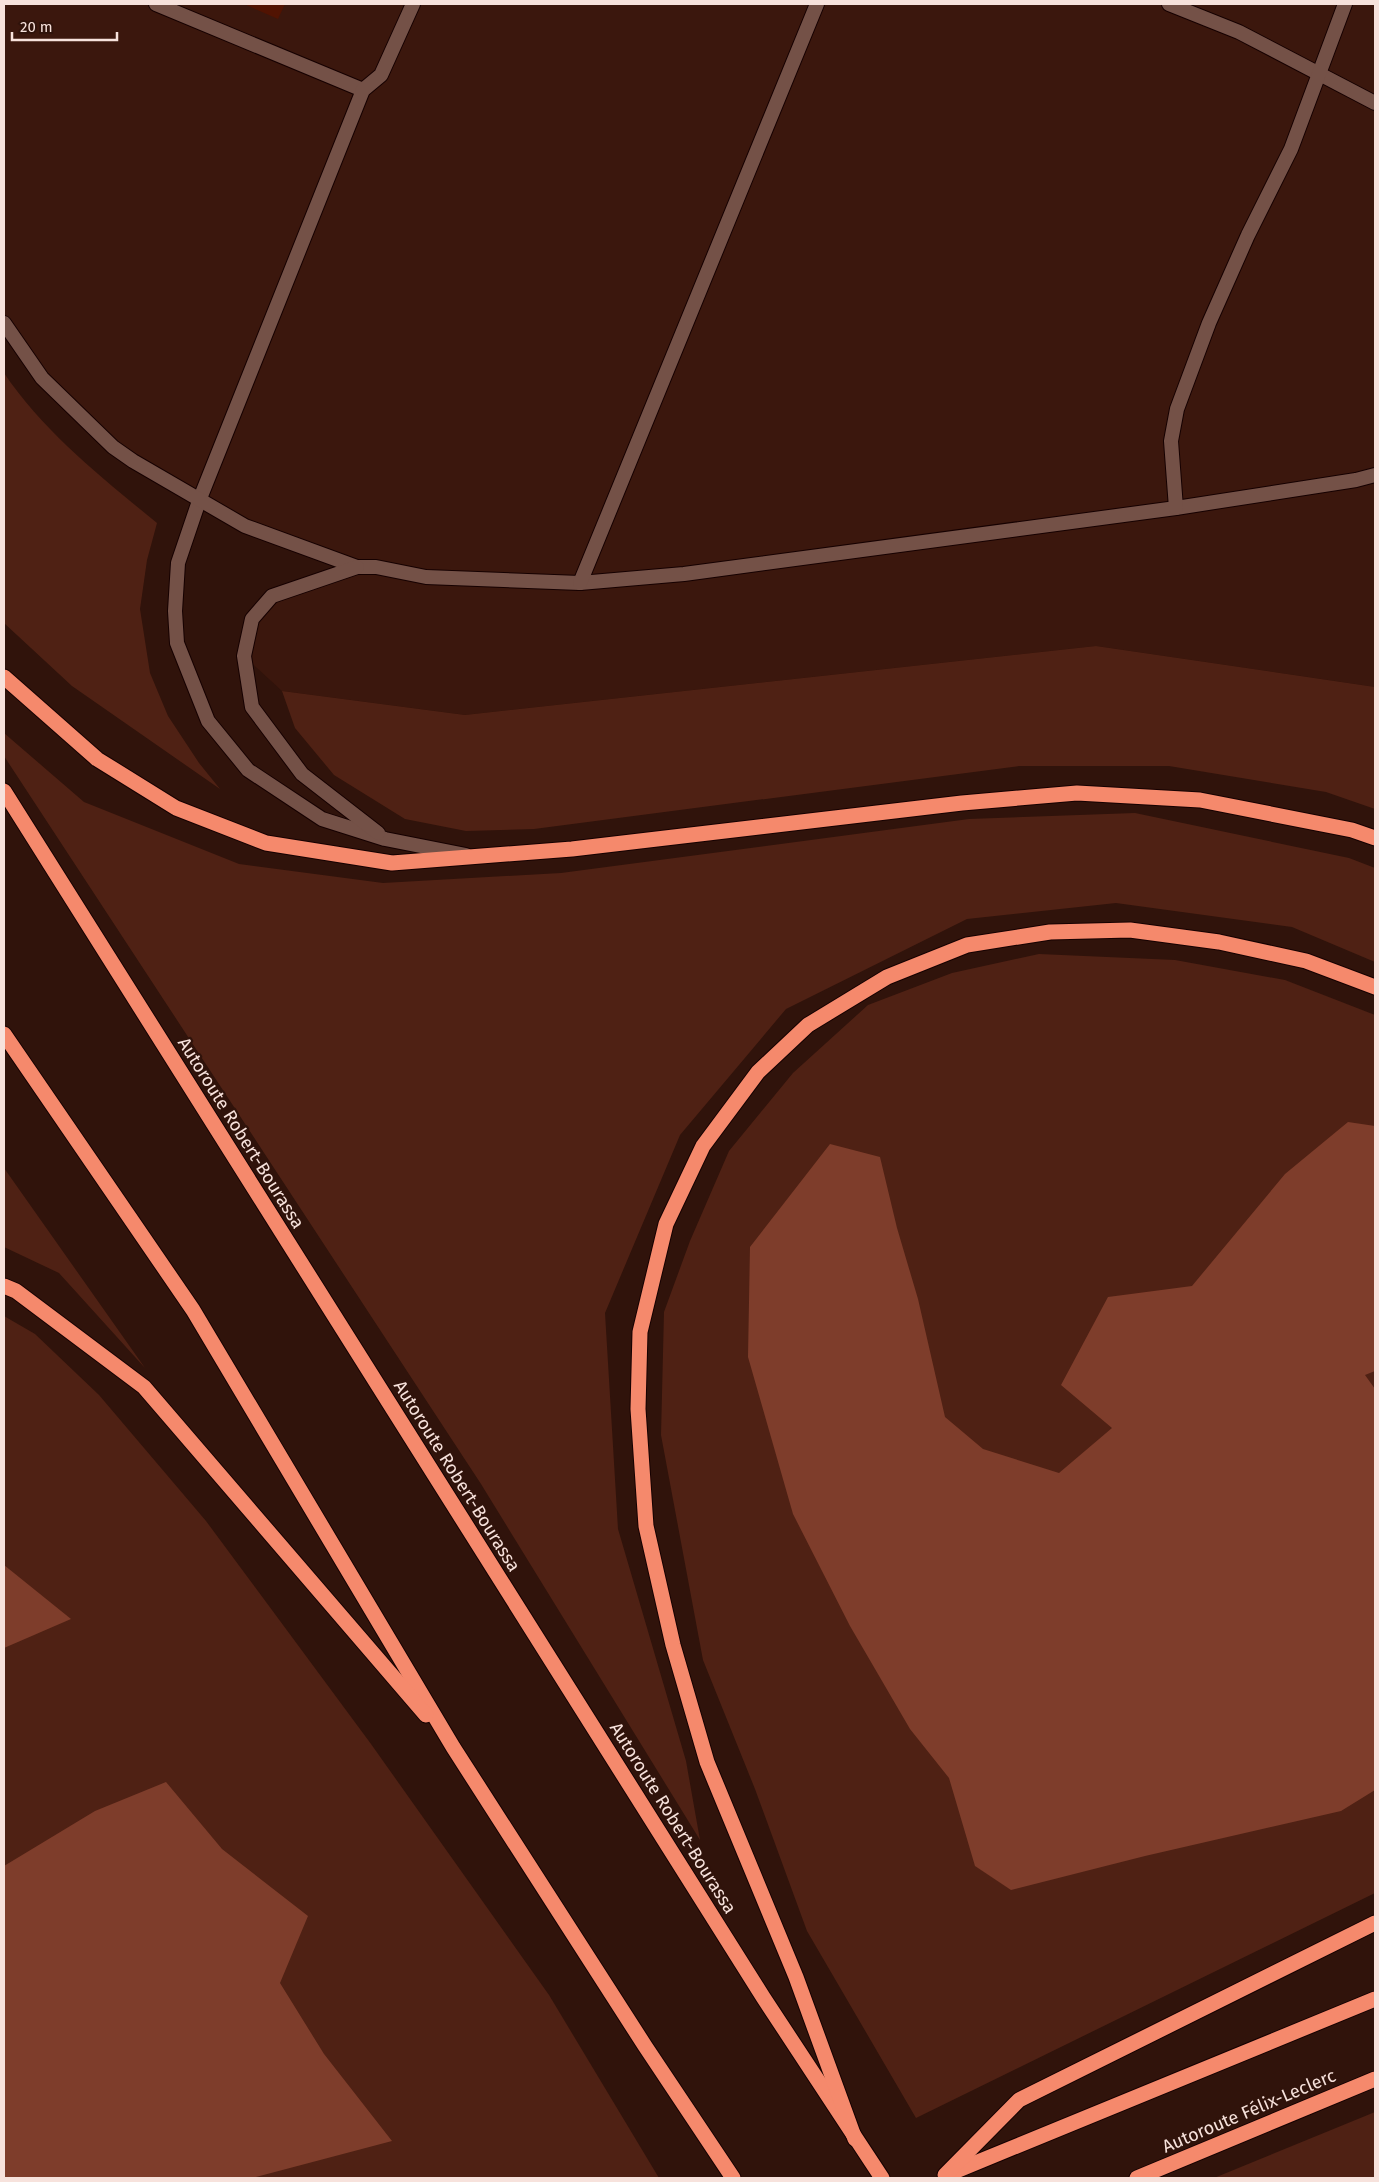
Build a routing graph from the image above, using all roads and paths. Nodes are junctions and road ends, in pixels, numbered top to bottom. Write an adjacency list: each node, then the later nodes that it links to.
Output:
1 (156, 4): 7 (lane)
2 (413, 4): 7 (lane)
3 (817, 4): 14 (lane)
4 (1169, 4): 6 (lane)
5 (1345, 4): 6 (lane)
6 (1320, 74): 8 (lane); 12 (lane)
7 (363, 90): 11 (lane)
8 (1375, 103)
9 (4, 323): 11 (lane)
10 (1375, 475): 12 (lane)
11 (199, 501): 13 (lane); 18 (lane)
12 (1176, 508): 14 (lane)
13 (357, 567): 14 (lane); 18 (lane)
14 (580, 582)
15 (4, 677): 19 (highway)
16 (4, 791): 27 (highway, Autoroute Robert-Bourassa)
17 (1375, 838): 19 (highway)
18 (385, 839): 19 (lane)
19 (481, 858)
20 (1375, 986): 27 (highway)
21 (4, 1034): 23 (highway)
22 (4, 1286): 23 (highway)
23 (452, 1747): 29 (highway)
24 (1375, 1923): 28 (highway)
25 (1375, 1999): 28 (highway)
26 (1375, 2079): 31 (highway, Autoroute Félix-Leclerc)
27 (855, 2138): 30 (highway, Autoroute Robert-Bourassa)
28 (942, 2177)
29 (733, 2178)
30 (882, 2178)
31 (1137, 2178)

